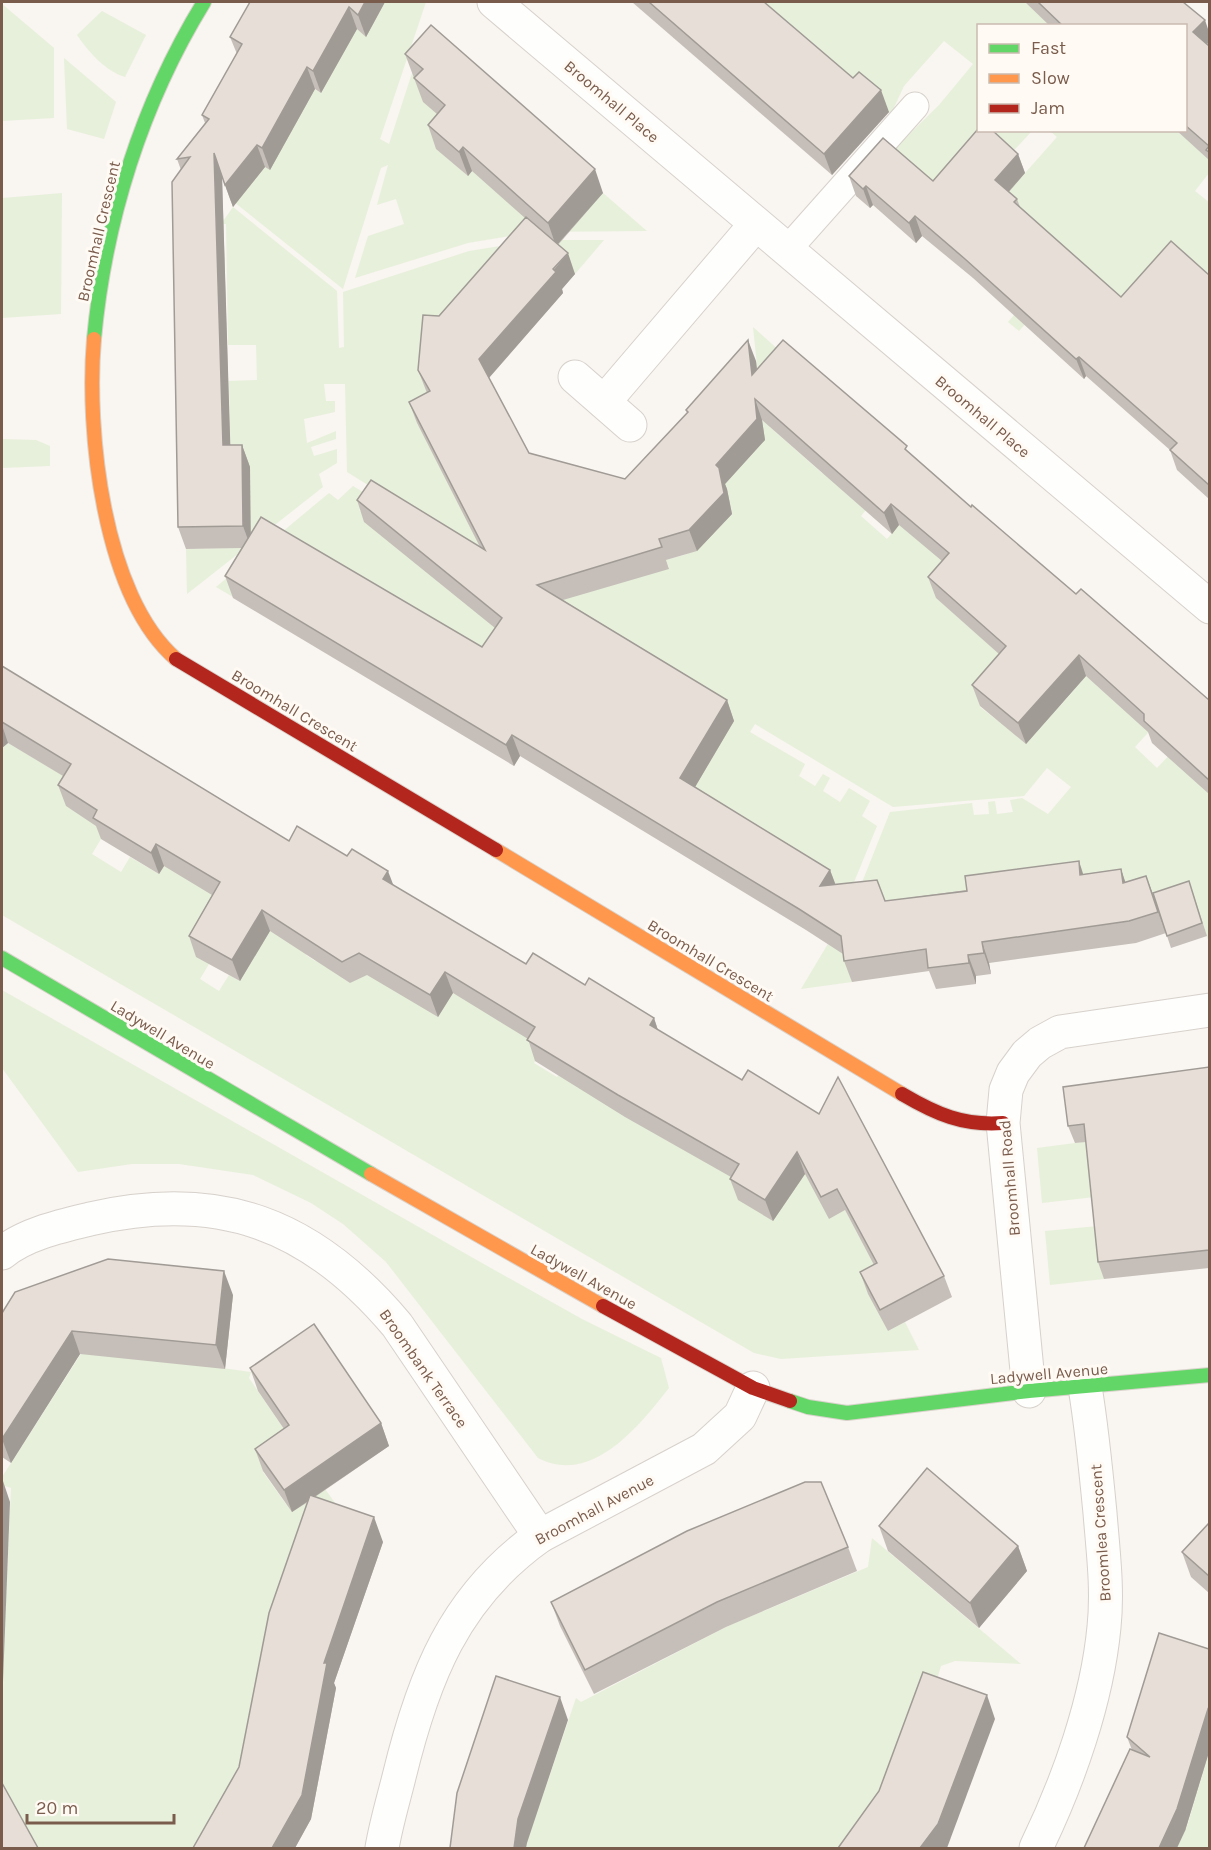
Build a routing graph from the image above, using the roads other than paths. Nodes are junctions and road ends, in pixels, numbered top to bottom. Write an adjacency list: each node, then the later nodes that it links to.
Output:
1 (204, 2): 12 (street, Broomhall Crescent)
2 (494, 2): 4 (street, Broomhall Place)
3 (915, 106): 5 (lane)
4 (756, 224): 5 (street, Broomhall Place); 7 (street)
5 (787, 250): 9 (street, Broomhall Place)
6 (575, 376): 7 (street)
7 (604, 402): 8 (street)
8 (630, 425)
9 (1209, 607)
10 (2, 958): 16 (street, Ladywell Avenue)
11 (1209, 1010): 12 (street, Broomhall Road)
12 (1004, 1123): 17 (street, Broomhall Road)
13 (2, 1253): 18 (street, Broombank Terrace)
14 (1209, 1375): 15 (street, Ladywell Avenue)
15 (1085, 1387): 17 (street, Ladywell Avenue); 20 (street, Broomlea Crescent)
16 (753, 1389): 17 (street, Ladywell Avenue); 18 (street, Broomhall Avenue)
17 (1029, 1391)
18 (540, 1536): 19 (street, Broomhall Avenue)
19 (382, 1848)
20 (1036, 1848)

